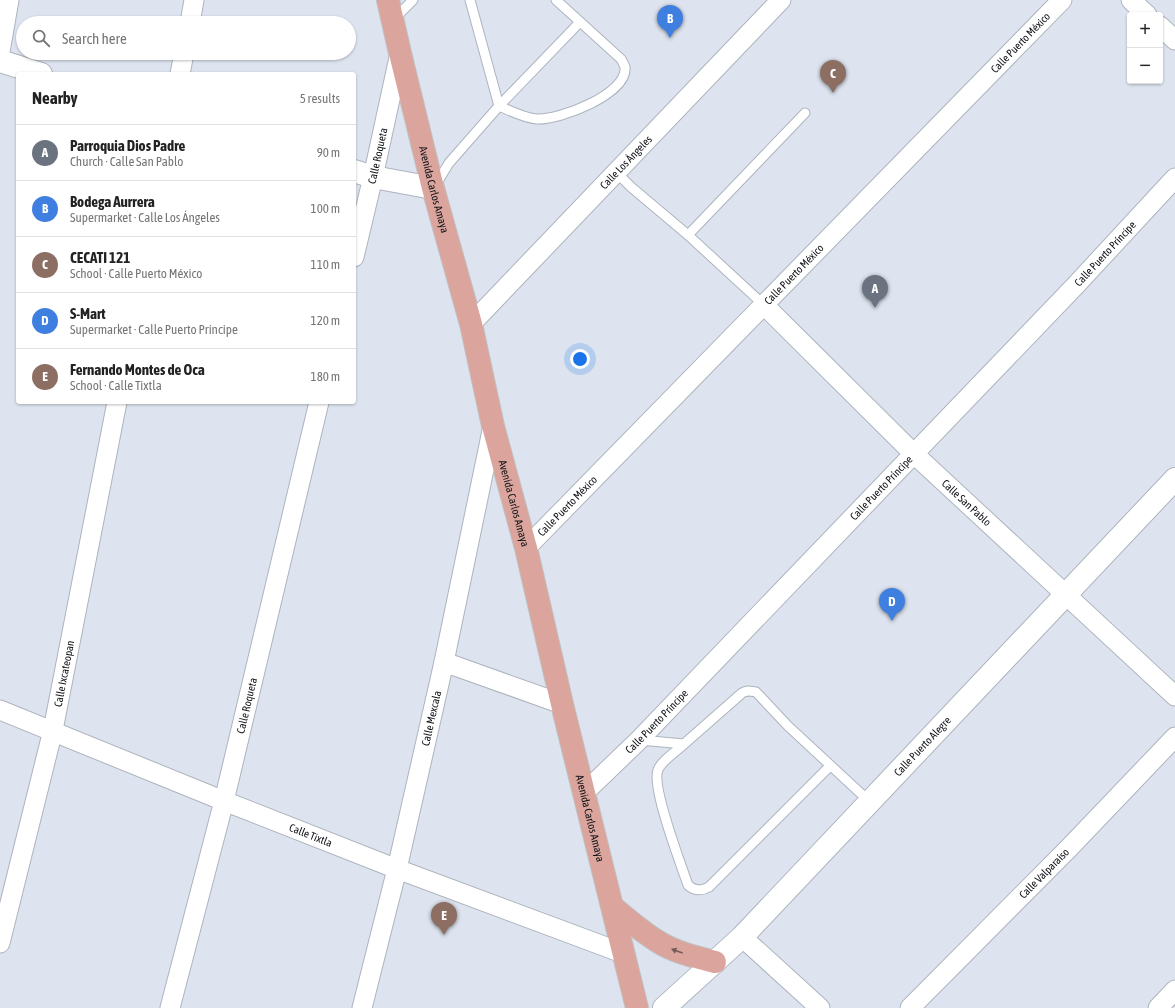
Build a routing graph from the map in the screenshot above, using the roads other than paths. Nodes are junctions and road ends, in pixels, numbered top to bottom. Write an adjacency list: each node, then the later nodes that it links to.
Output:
1 (9, 0): 15 (street)
2 (194, 0): 11 (street)
3 (414, 0): 9 (lane)
4 (470, 0): 21 (lane)
5 (556, 0): 12 (lane)
6 (781, 0): 23 (street, Calle Los Ángeles)
7 (1062, 0): 29 (street, Calle Puerto México)
8 (1131, 0): 10 (street)
9 (390, 10): 16 (main road, Avenida Carlos Amaya)
10 (1144, 12)
11 (191, 16)
12 (580, 22): 21 (lane); 21 (lane)
13 (1163, 29): 14 (street)
14 (1175, 40)
15 (0, 52)
16 (400, 53): 24 (street, Calle Roqueta); 26 (main road, Avenida Carlos Amaya)
17 (183, 60): 20 (street)
18 (0, 61): 19 (street)
19 (34, 72)
20 (180, 72)
21 (499, 106): 26 (lane)
22 (805, 113): 27 (lane)
23 (616, 172): 27 (lane); 30 (street, Calle Los Ángeles)
24 (364, 174): 26 (street); 28 (street, Calle Roqueta)
25 (1175, 178): 34 (street, Calle Puerto Príncipe)
26 (433, 188): 30 (main road, Avenida Carlos Amaya)
27 (688, 235): 29 (lane)
28 (356, 240)
29 (764, 305): 34 (street, Calle San Pablo); 36 (street, Calle Puerto México)
30 (470, 324): 33 (main road, Avenida Carlos Amaya)
31 (117, 404): 42 (street, Calle Ixcateopan)
32 (319, 404): 48 (street, Calle Roqueta)
33 (493, 426): 36 (main road, Avenida Carlos Amaya); 38 (street, Calle Mexcala)
34 (913, 453): 37 (street, Calle San Pablo); 44 (street, Calle Puerto Príncipe)
35 (1175, 479): 37 (street, Calle Puerto Alegre)
36 (526, 548): 40 (main road, Avenida Carlos Amaya)
37 (1066, 595): 39 (street, Calle San Pablo); 49 (street, Calle Puerto Alegre)
38 (444, 662): 40 (street); 50 (street, Calle Mexcala)
39 (1175, 696)
40 (562, 704): 47 (main road, Avenida Carlos Amaya)
41 (0, 710): 42 (street, Calle Tixtla)
42 (52, 730): 48 (street, Calle Tixtla); 53 (street, Calle Ixcateopan)
43 (1175, 737): 62 (street, Calle Valparaíso)
44 (638, 740): 45 (lane); 47 (street, Calle Puerto Príncipe)
45 (684, 744): 46 (lane); 46 (lane)
46 (830, 766): 49 (lane)
47 (584, 793): 51 (main road, Avenida Carlos Amaya)
48 (224, 801): 50 (street, Calle Tixtla); 57 (street, Calle Roqueta)
49 (870, 802): 52 (street, Calle Puerto Alegre)
50 (397, 870): 54 (street, Calle Tixtla); 58 (street, Calle Mexcala)
51 (613, 907): 54 (main road, Avenida Carlos Amaya); 55 (main road, one-way to 51)
52 (742, 937): 55 (street, Calle Puerto Alegre); 61 (street)
53 (0, 943)
54 (625, 954): 59 (main road, Avenida Carlos Amaya)
55 (715, 962): 60 (street, Calle Puerto Alegre)
56 (1175, 990): 63 (street)
57 (170, 1008)
58 (362, 1008)
59 (637, 1008)
60 (664, 1008)
61 (820, 1008)
62 (910, 1008)
63 (1158, 1008)

